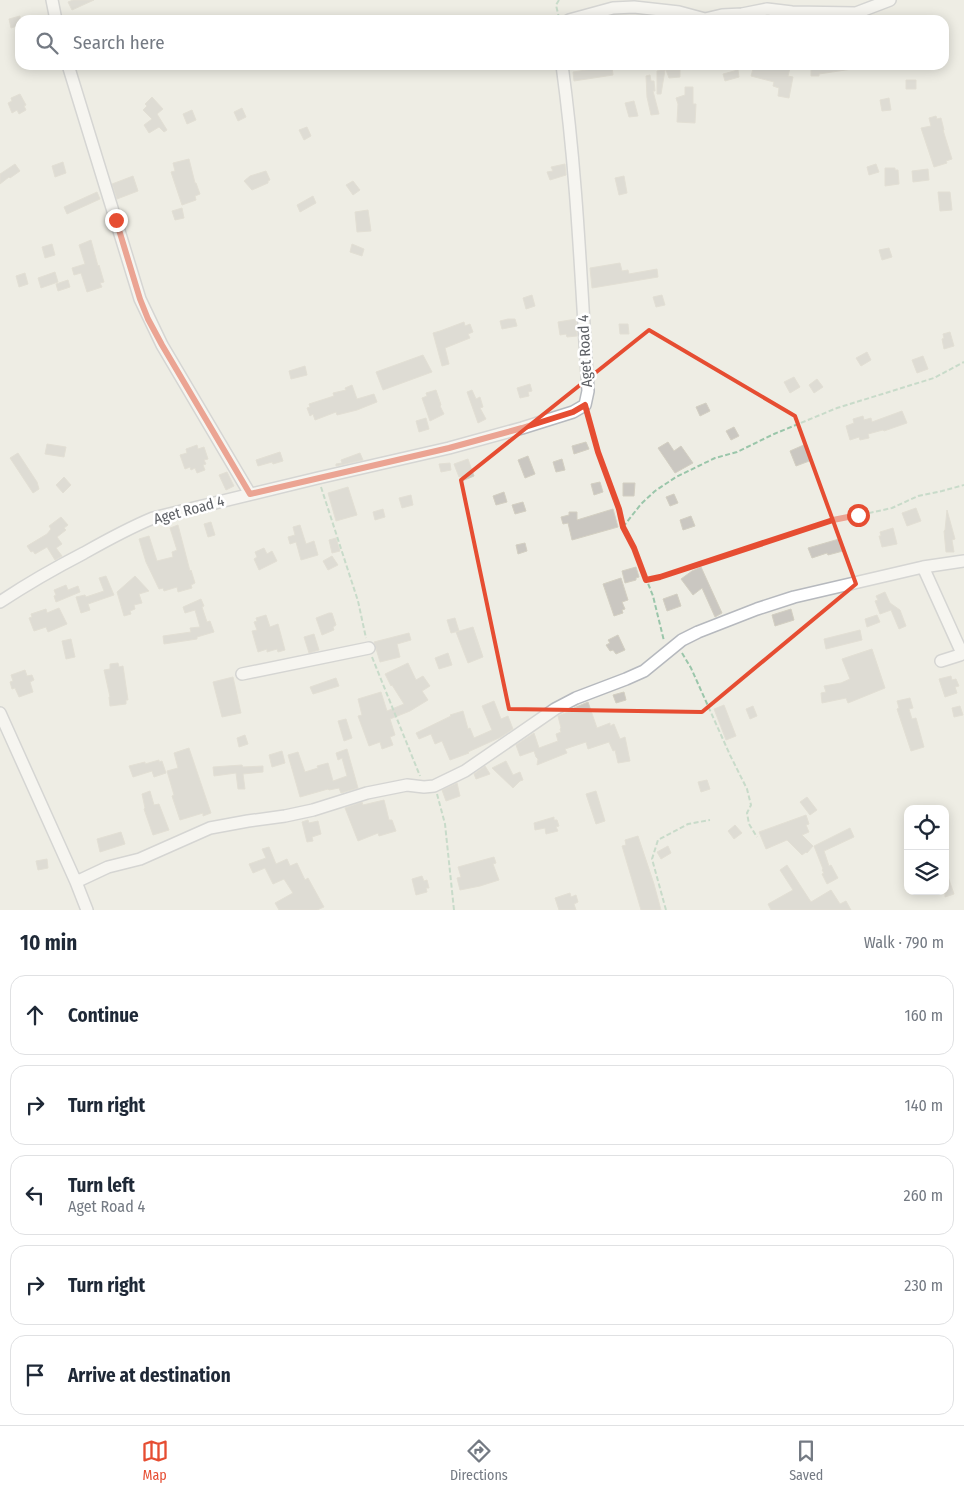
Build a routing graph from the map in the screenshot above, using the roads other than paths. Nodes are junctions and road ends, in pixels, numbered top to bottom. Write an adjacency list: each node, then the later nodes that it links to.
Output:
1 (52, 0): 4 (street)
2 (890, 0): 7 (street)
3 (644, 4): 5 (street); 6 (street)
4 (55, 15)
5 (587, 15)
6 (690, 15)
7 (722, 15)
8 (70, 70): 10 (street)
9 (563, 70): 10 (street, Aget Road 4)
10 (250, 494): 13 (street, Aget Road 4)
11 (964, 561): 12 (street)
12 (924, 567): 15 (street); 18 (street)
13 (0, 602)
14 (369, 648): 16 (street)
15 (941, 661)
16 (242, 674)
17 (0, 713): 18 (street)
18 (76, 882): 19 (street)
19 (87, 910)

